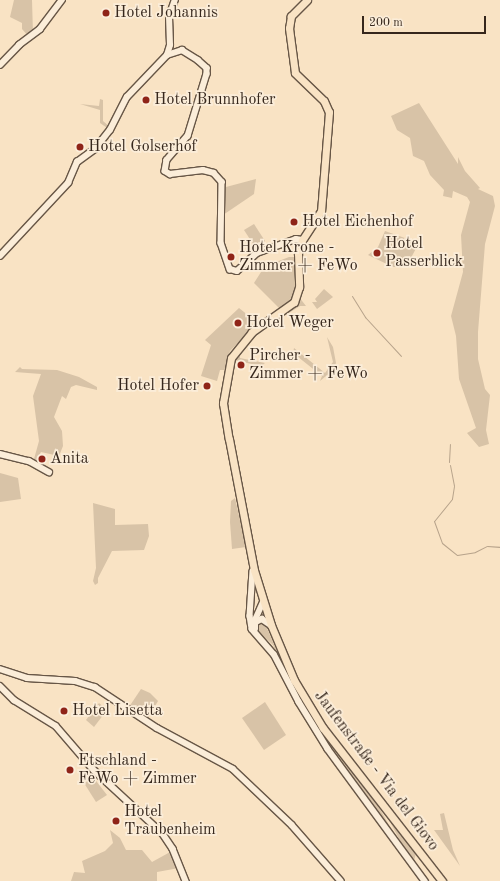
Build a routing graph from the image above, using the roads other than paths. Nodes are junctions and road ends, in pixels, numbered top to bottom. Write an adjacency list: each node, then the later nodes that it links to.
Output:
1 (62, 0): 5 (street)
2 (175, 0): 4 (street)
3 (307, 0): 6 (main road, Jaufenstraße - Via del Giovo)
4 (167, 55): 6 (street); 7 (street)
5 (0, 65)
6 (302, 240): 10 (main road, Jaufenstraße - Via del Giovo)
7 (0, 256)
8 (0, 454): 9 (street)
9 (49, 472)
10 (250, 549): 11 (main road, Jaufenstraße - Via del Giovo); 12 (street)
11 (264, 607): 12 (street); 13 (street); 14 (main road, Jaufenstraße - Via del Giovo)
12 (250, 616): 15 (street)
13 (254, 623): 14 (street); 15 (street)
14 (271, 626): 21 (main road, Jaufenstraße - Via del Giovo)
15 (256, 633): 20 (street)
16 (0, 668): 19 (street)
17 (0, 686): 18 (street)
18 (186, 881)
19 (341, 881)
20 (425, 881)
21 (442, 881)

